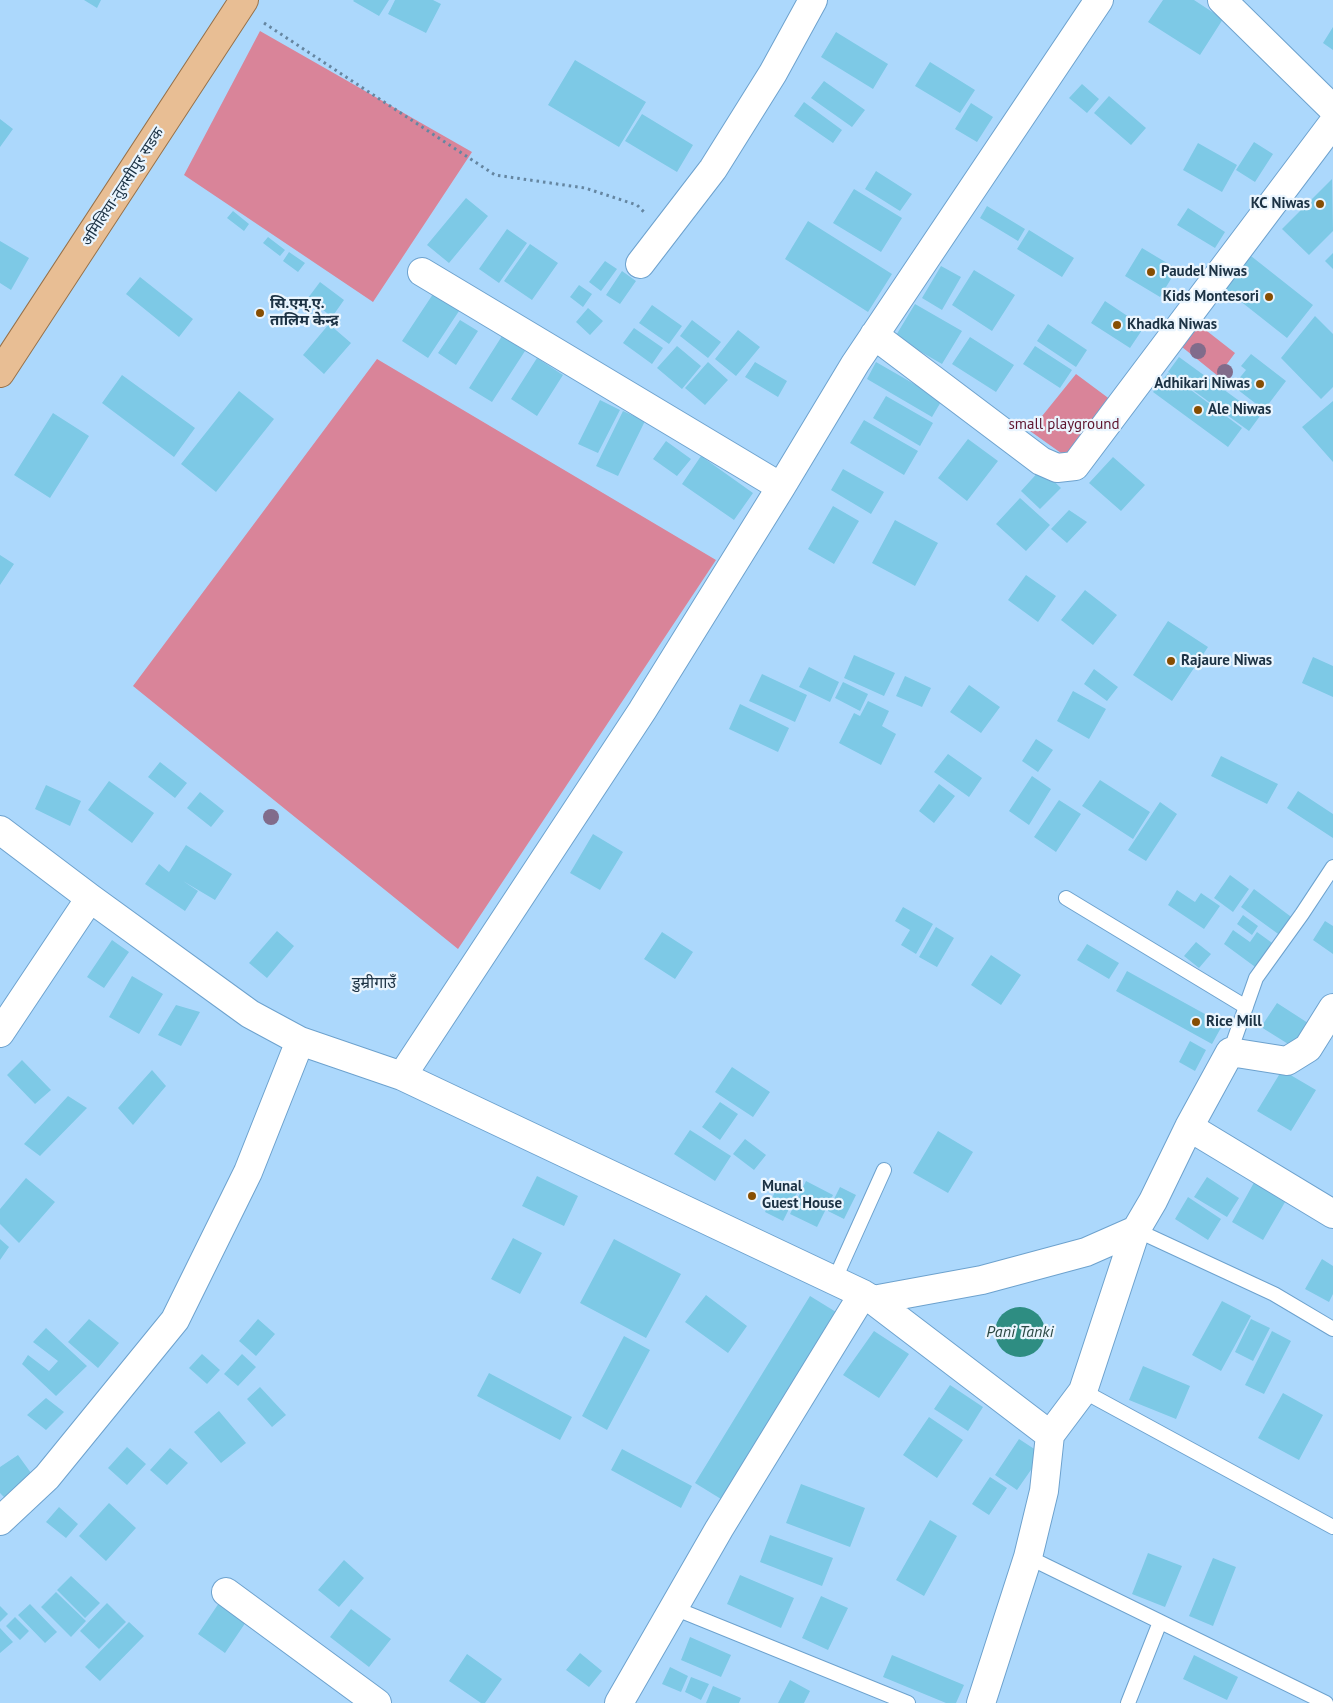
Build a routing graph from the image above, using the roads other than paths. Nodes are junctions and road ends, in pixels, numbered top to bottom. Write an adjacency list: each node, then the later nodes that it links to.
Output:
1 (814, 0): 7 (street)
2 (1099, 0): 9 (street)
3 (1222, 0): 5 (street)
4 (242, 4): 10 (main road, अमिलिया-तुलसीपुर सडक)
5 (1333, 109)
6 (1333, 123): 9 (street)
7 (640, 264)
8 (422, 272): 11 (street)
9 (874, 335): 11 (street)
10 (0, 373)
11 (781, 487): 21 (street)
12 (0, 830): 14 (street)
13 (1333, 867): 16 (lane)
14 (90, 898): 18 (street); 19 (street)
15 (1066, 898): 16 (lane)
16 (1246, 1007): 20 (lane)
17 (1333, 1009): 20 (street)
18 (0, 1033)
19 (300, 1041): 21 (street); 31 (street)
20 (1230, 1052): 22 (street)
21 (402, 1076): 26 (street)
22 (1189, 1127): 24 (street); 25 (street)
23 (884, 1170): 26 (lane)
24 (1333, 1214)
25 (1136, 1230): 27 (street); 28 (lane); 29 (street)
26 (834, 1281): 27 (street)
27 (868, 1297): 30 (street); 35 (street)
28 (1333, 1329)
29 (1083, 1391): 30 (street); 32 (lane)
30 (1050, 1435): 33 (street)
31 (0, 1521)
32 (1333, 1527)
33 (1028, 1557): 36 (lane); 40 (street)
34 (226, 1592): 37 (street)
35 (674, 1608): 38 (street); 39 (lane)
36 (1160, 1622): 41 (lane); 42 (lane)
37 (377, 1703)
38 (619, 1703)
39 (908, 1703)
40 (981, 1703)
41 (1128, 1703)
42 (1326, 1703)

